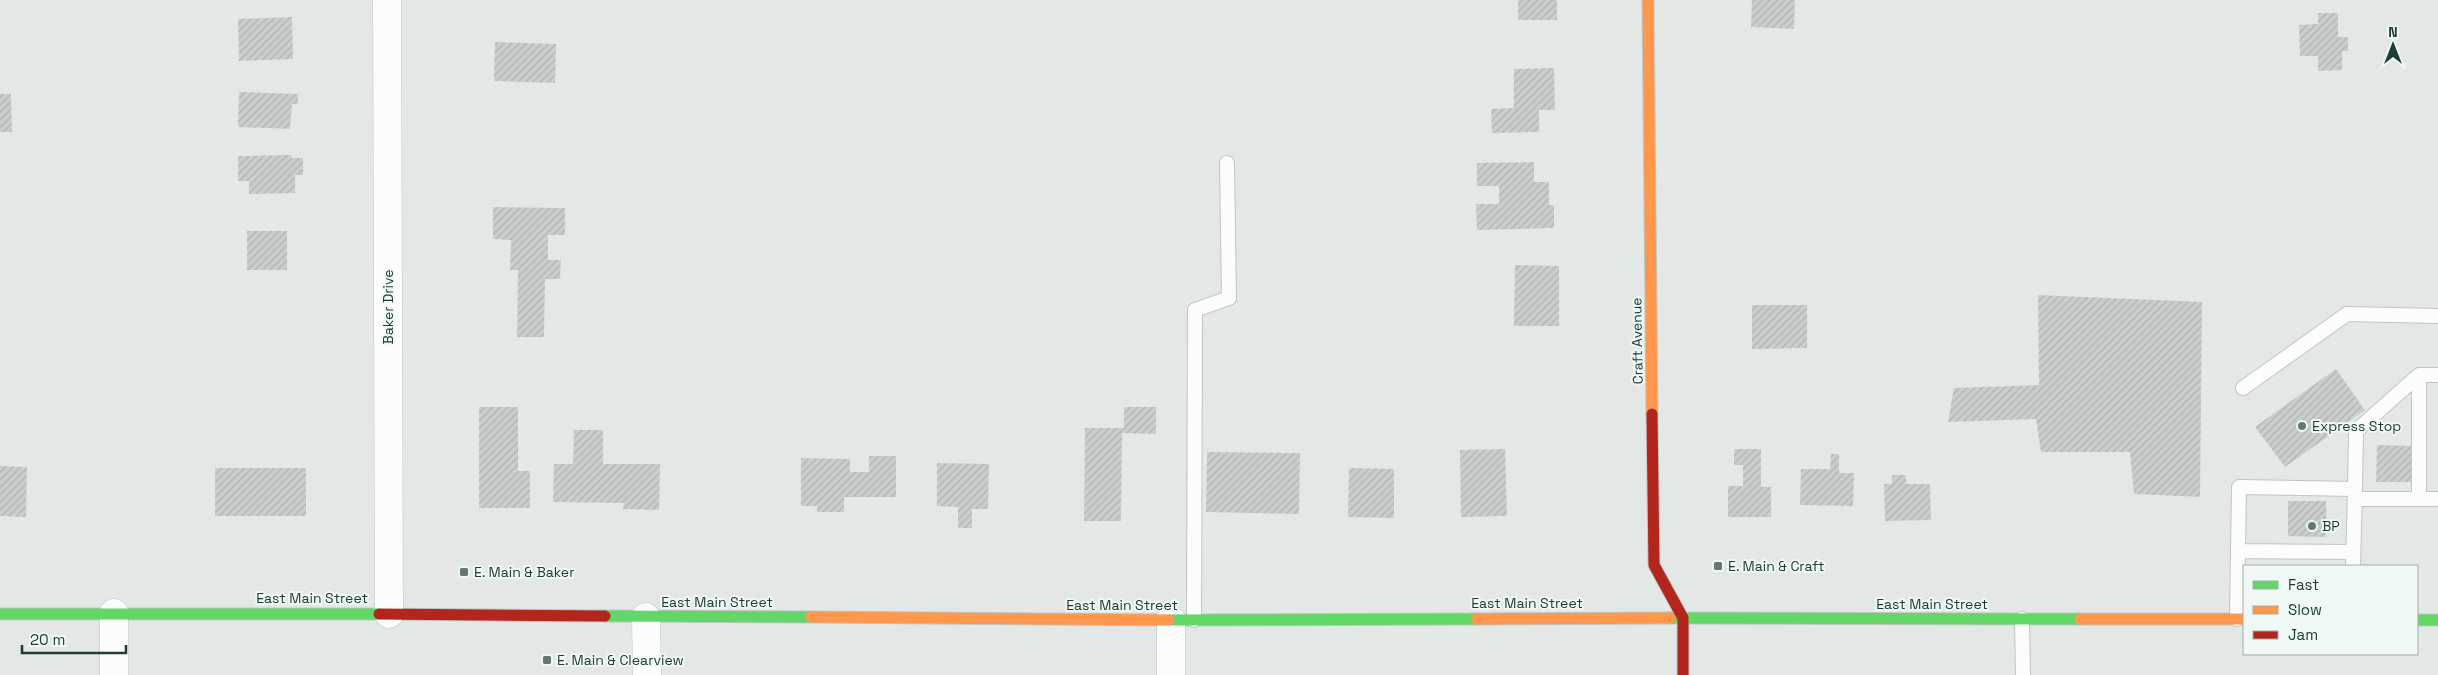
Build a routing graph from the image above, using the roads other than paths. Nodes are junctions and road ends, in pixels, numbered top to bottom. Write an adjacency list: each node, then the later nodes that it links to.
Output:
1 (387, 0): 16 (street, Baker Drive)
2 (1648, 0): 18 (street, Craft Avenue)
3 (1227, 163): 21 (lane)
4 (2438, 316): 7 (lane)
5 (2419, 375): 6 (lane); 8 (lane); 10 (lane)
6 (2438, 375)
7 (2243, 388)
8 (2355, 494): 10 (lane); 11 (lane); 12 (lane)
9 (2438, 498): 10 (lane)
10 (2419, 499)
11 (2238, 551): 12 (lane); 20 (lane)
12 (2354, 552): 13 (lane)
13 (2353, 565)
14 (114, 613): 15 (street, East Main Street); 16 (street, East Main Street); 24 (street)
15 (0, 614)
16 (389, 614): 17 (street, East Main Street)
17 (646, 616): 21 (street, East Main Street); 25 (street)
18 (1683, 618): 19 (street, East Main Street); 21 (street, East Main Street); 27 (street, Craft Avenue)
19 (2022, 619): 20 (street, East Main Street); 28 (lane)
20 (2241, 619)
21 (1182, 620): 26 (street)
22 (2418, 620): 23 (street)
23 (2438, 620)
24 (114, 675)
25 (647, 675)
26 (1171, 675)
27 (1683, 675)
28 (2023, 675)

